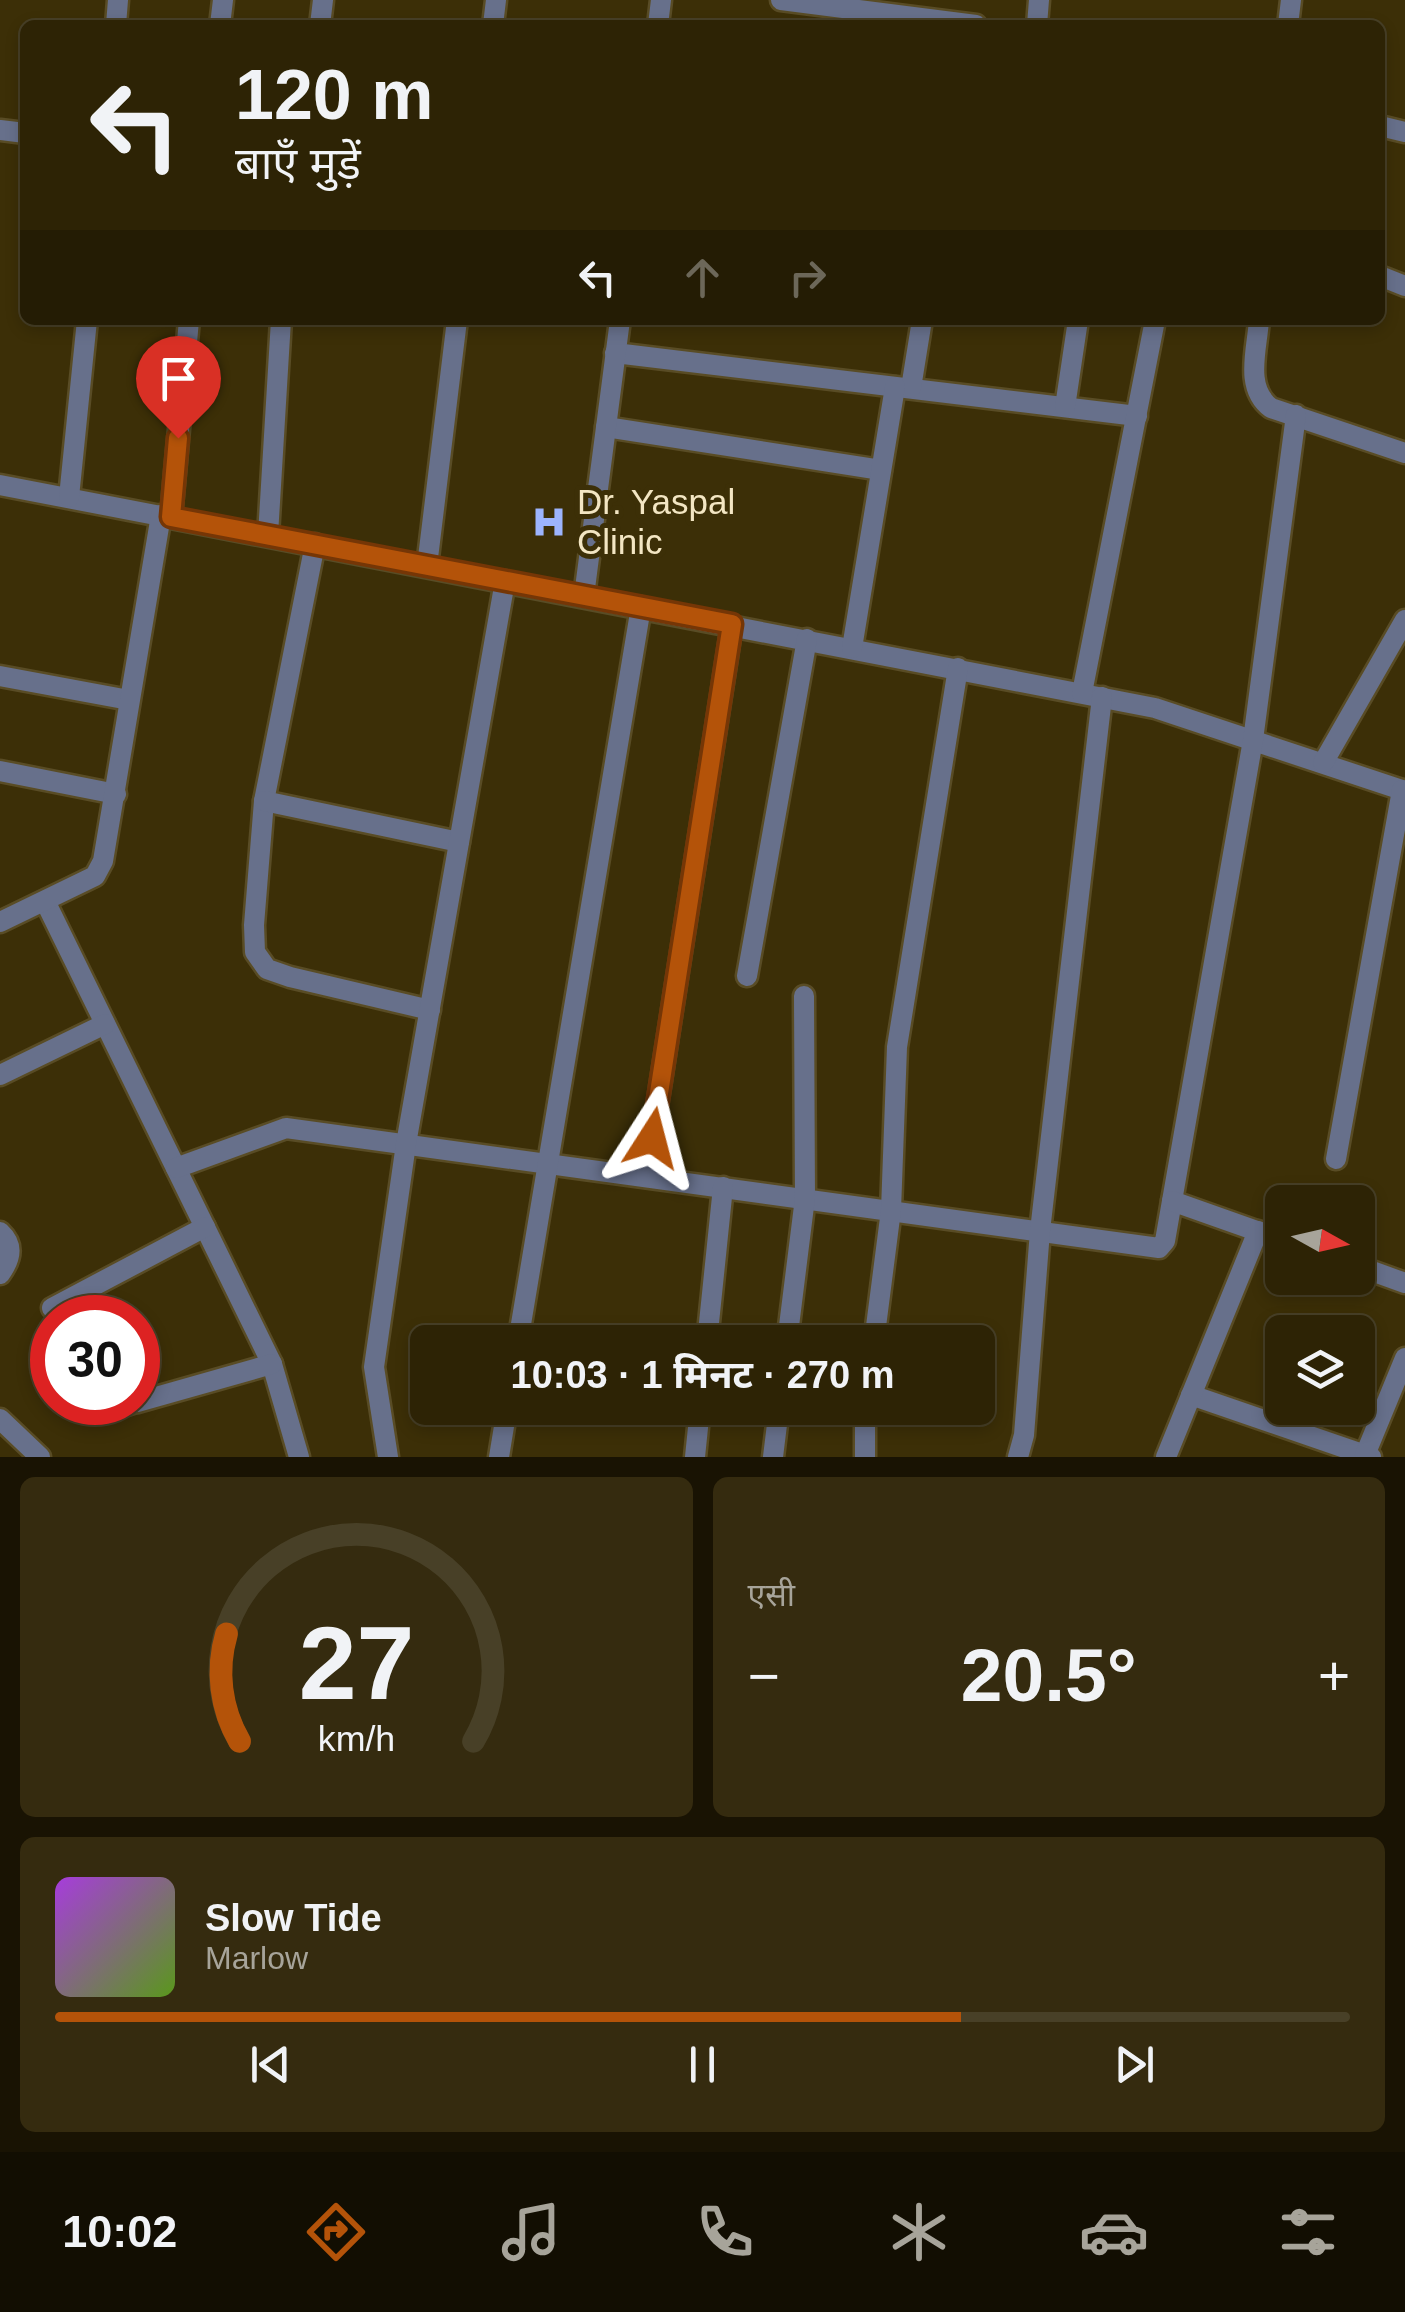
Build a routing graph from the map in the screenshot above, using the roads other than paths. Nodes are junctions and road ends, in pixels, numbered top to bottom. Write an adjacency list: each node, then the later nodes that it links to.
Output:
1 (781, 0): 2 (street)
2 (896, 8): 3 (street)
3 (951, 20)
4 (87, 325): 22 (street)
5 (189, 325): 23 (street)
6 (281, 325): 24 (street)
7 (456, 325): 26 (street)
8 (619, 325): 13 (street)
9 (921, 325): 14 (street)
10 (1077, 325): 15 (street)
11 (1154, 325): 16 (street)
12 (1259, 325): 17 (street)
13 (616, 352): 14 (street); 18 (street)
14 (903, 388): 15 (street); 20 (street)
15 (1065, 407): 16 (street)
16 (1136, 416): 36 (street)
17 (1296, 416): 19 (street); 38 (street)
18 (606, 427): 20 (street); 28 (street)
19 (1405, 453)
20 (881, 470): 33 (street)
21 (0, 485): 22 (street)
22 (70, 497): 23 (street)
23 (166, 516): 24 (street); 37 (street)
24 (268, 535): 25 (street)
25 (315, 544): 26 (street); 43 (street)
26 (427, 566): 27 (street)
27 (506, 581): 28 (street); 44 (street)
28 (584, 596): 29 (street)
29 (641, 607): 31 (street); 55 (street)
30 (1405, 620): 39 (street)
31 (732, 624): 32 (street); 57 (street)
32 (807, 640): 33 (street); 48 (street)
33 (852, 648): 34 (street)
34 (958, 668): 36 (street); 61 (street)
35 (0, 676): 37 (street)
36 (1092, 695): 38 (street); 63 (street)
37 (129, 700): 42 (street)
38 (1253, 740): 39 (street); 60 (street)
39 (1323, 763): 41 (street)
40 (0, 772): 42 (street)
41 (1404, 790): 45 (street)
42 (116, 794): 46 (street)
43 (264, 801): 44 (street); 50 (street)
44 (459, 842): 50 (street)
45 (1396, 886): 54 (street)
46 (45, 901): 47 (street); 51 (street)
47 (0, 922)
48 (747, 976)
49 (804, 996): 59 (street)
50 (430, 1010): 53 (street)
51 (106, 1024): 52 (street); 56 (street)
52 (0, 1075)
53 (406, 1144): 55 (street); 56 (street); 88 (street)
54 (1336, 1159)
55 (546, 1163): 57 (street); 71 (street)
56 (176, 1168): 62 (street)
57 (646, 1177): 58 (street)
58 (724, 1187): 59 (street); 72 (street)
59 (805, 1198): 61 (street); 73 (street)
60 (1172, 1201): 63 (street); 64 (street)
61 (891, 1210): 63 (street); 74 (street)
62 (205, 1227): 70 (street); 76 (street)
63 (1040, 1230): 93 (street)
64 (1258, 1231): 66 (street); 77 (street)
65 (0, 1232): 68 (street)
66 (1265, 1234)
67 (1375, 1272): 69 (street)
68 (0, 1274)
69 (1405, 1283)
70 (77, 1295)
71 (521, 1325)
72 (709, 1325)
73 (789, 1325)
74 (876, 1325)
75 (1405, 1358): 85 (street)
76 (272, 1364): 78 (street); 87 (street)
77 (1191, 1395): 85 (street); 94 (street)
78 (160, 1396)
79 (1, 1423): 86 (street)
80 (505, 1425): 89 (street)
81 (698, 1425): 84 (street)
82 (777, 1425): 91 (street)
83 (864, 1425): 92 (street)
84 (695, 1456): 90 (street)
85 (1368, 1456)
86 (40, 1457)
87 (299, 1457)
88 (388, 1457)
89 (500, 1457)
90 (680, 1457)
91 (774, 1457)
92 (865, 1457)
93 (1018, 1457)
94 (1166, 1457)

